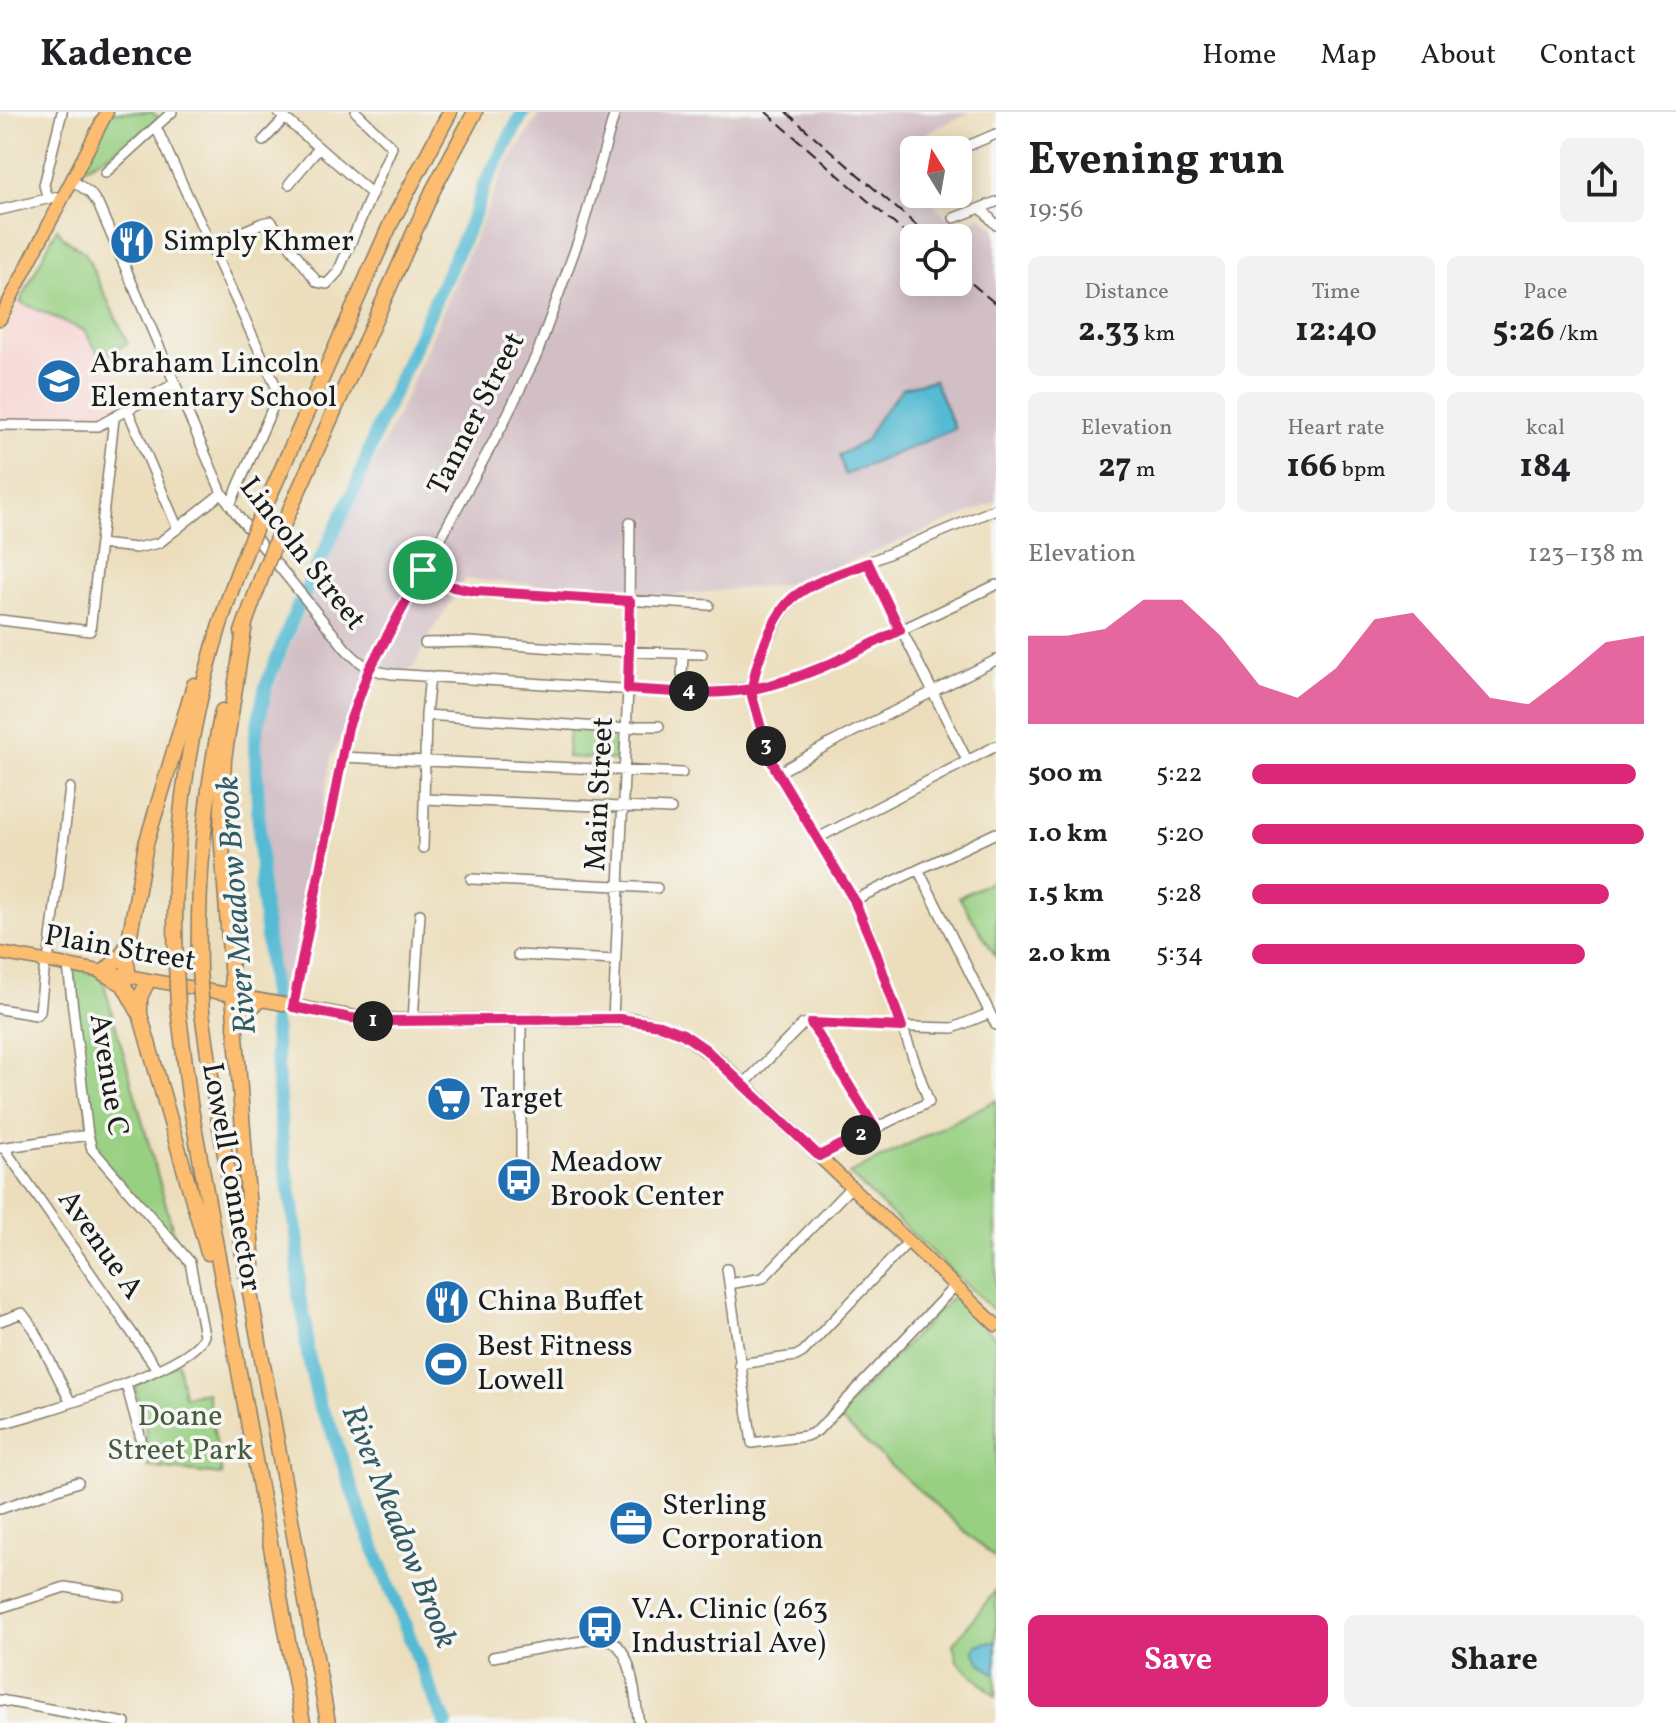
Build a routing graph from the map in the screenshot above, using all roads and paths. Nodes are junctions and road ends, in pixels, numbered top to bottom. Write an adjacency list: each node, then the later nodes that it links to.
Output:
1 (62, 112): 19 (street)
2 (107, 112): 15 (main road)
3 (172, 112): 9 (street)
4 (356, 112): 17 (street)
5 (450, 112): 40 (highway, Lowell Connector, bridge)
6 (475, 112): 44 (highway, Lowell Connector, bridge)
7 (615, 112): 38 (street, Tanner Street)
8 (282, 115): 11 (street); 13 (street)
9 (156, 127): 14 (street); 25 (street)
10 (996, 134): 12 (street)
11 (263, 141)
12 (972, 144)
13 (319, 148): 16 (street); 17 (street)
14 (105, 173)
15 (72, 180): 18 (main road); 27 (street, Lincoln Street)
16 (289, 184)
17 (372, 194): 25 (street)
18 (64, 198): 19 (street); 26 (main road)
19 (48, 199): 22 (street)
20 (996, 202): 21 (street)
21 (981, 208): 23 (street); 24 (street)
22 (0, 210)
23 (954, 218)
24 (996, 225)
25 (212, 245): 32 (street)
26 (0, 319)
27 (174, 384): 28 (street); 31 (street, Lincoln Street)
28 (128, 411): 29 (street); 35 (street)
29 (114, 419): 30 (street); 36 (street)
30 (0, 425)
31 (222, 493): 32 (street, Lincoln Street); 35 (street)
32 (230, 505): 51 (street, Lincoln Street)
33 (996, 509): 37 (street)
34 (630, 523): 41 (street, Main Street)
35 (178, 529): 36 (street)
36 (100, 544): 43 (street)
37 (868, 563): 45 (street); 65 (street)
38 (423, 570): 41 (street); 51 (street, Tanner Street)
39 (996, 585): 45 (street, Lincoln Street)
40 (232, 588): 79 (highway); 115 (highway, Lowell Connector, bridge)
41 (630, 601): 42 (street); 47 (street, Main Street)
42 (709, 605)
43 (0, 620)
44 (245, 624): 88 (highway); 114 (highway, Lowell Connector, bridge)
45 (900, 630): 54 (street, Lincoln Street, bridge); 55 (street)
46 (425, 643): 47 (street)
47 (629, 652): 49 (street); 54 (street, Main Street)
48 (702, 654): 49 (street)
49 (683, 655): 52 (street)
50 (996, 660): 55 (street)
51 (369, 670): 53 (street, Lincoln Street); 60 (street, Tanner Street)
52 (682, 674)
53 (430, 676): 54 (street, Lincoln Street); 56 (street)
54 (628, 689): 58 (street, Main Street)
55 (931, 693): 61 (street); 65 (street)
56 (426, 715): 58 (street); 62 (street)
57 (659, 726): 58 (street)
58 (627, 729): 63 (street, Main Street)
59 (996, 746): 61 (street)
60 (341, 757): 62 (street); 90 (street, Tanner Street)
61 (967, 760): 71 (street)
62 (425, 761): 63 (street); 67 (street)
63 (625, 770): 64 (street); 68 (street, Main Street)
64 (682, 773)
65 (778, 773): 71 (street)
66 (70, 788): 83 (street)
67 (424, 799): 68 (street); 72 (street)
68 (624, 806): 69 (street); 75 (street, Main Street)
69 (671, 809)
70 (996, 833): 73 (street)
71 (816, 839): 77 (street)
72 (423, 848)
73 (919, 871): 77 (street); 92 (street)
74 (471, 879): 75 (street)
75 (619, 886): 76 (street); 82 (street, Main Street)
76 (657, 888)
77 (854, 900): 99 (street)
78 (420, 914): 96 (street)
79 (128, 941): 85 (highway); 86 (highway)
80 (0, 953): 83 (main road, Plain Street)
81 (518, 955): 82 (street)
82 (615, 960): 95 (street, Main Street)
83 (46, 962): 84 (main road, Plain Street); 91 (street)
84 (68, 966): 85 (main road, Plain Street); 103 (street, Avenue C)
85 (103, 973): 86 (main road, Plain Street); 93 (highway)
86 (129, 977): 87 (main road, Plain Street)
87 (148, 981): 88 (main road, Plain Street); 93 (highway)
88 (232, 996): 89 (main road, Plain Street); 100 (highway)
89 (259, 1001): 90 (main road, Plain Street); 100 (highway)
90 (288, 1006): 96 (main road, Plain Street)
91 (0, 1009)
92 (990, 1013): 98 (street); 99 (street)
93 (140, 1014): 115 (highway)
94 (521, 1019): 95 (main road, Plain Street); 96 (main road, Plain Street); 106 (street)
95 (613, 1019): 101 (main road, Plain Street)
96 (413, 1020)
97 (811, 1023): 99 (street); 101 (street); 102 (street)
98 (996, 1025)
99 (902, 1027): 102 (street)
100 (235, 1028): 114 (highway)
101 (744, 1084): 105 (main road, Plain Street)
102 (875, 1128): 105 (street)
103 (88, 1135): 104 (street); 117 (street, Avenue C)
104 (2, 1148): 117 (street, Avenue A)
105 (819, 1156): 107 (main road, Plain Street)
106 (521, 1185)
107 (851, 1187): 108 (main road, Plain Street); 110 (street)
108 (909, 1241): 111 (main road, Plain Street); 116 (street)
109 (727, 1269): 110 (street)
110 (729, 1284): 116 (street)
111 (955, 1286): 113 (main road, Plain Street); 116 (street)
112 (0, 1321): 119 (street)
113 (996, 1325)
114 (259, 1338): 130 (highway, Lowell Connector)
115 (234, 1342): 129 (highway, Lowell Connector)
116 (739, 1364)
117 (157, 1369): 118 (street)
118 (126, 1384): 119 (street); 121 (street)
119 (70, 1401): 120 (street)
120 (0, 1424)
121 (141, 1439)
122 (78, 1482): 123 (street)
123 (0, 1509)
124 (120, 1596): 125 (street)
125 (0, 1608)
126 (493, 1657): 131 (street)
127 (0, 1700): 128 (street)
128 (125, 1723)
129 (303, 1723)
130 (328, 1723)
131 (639, 1723)

